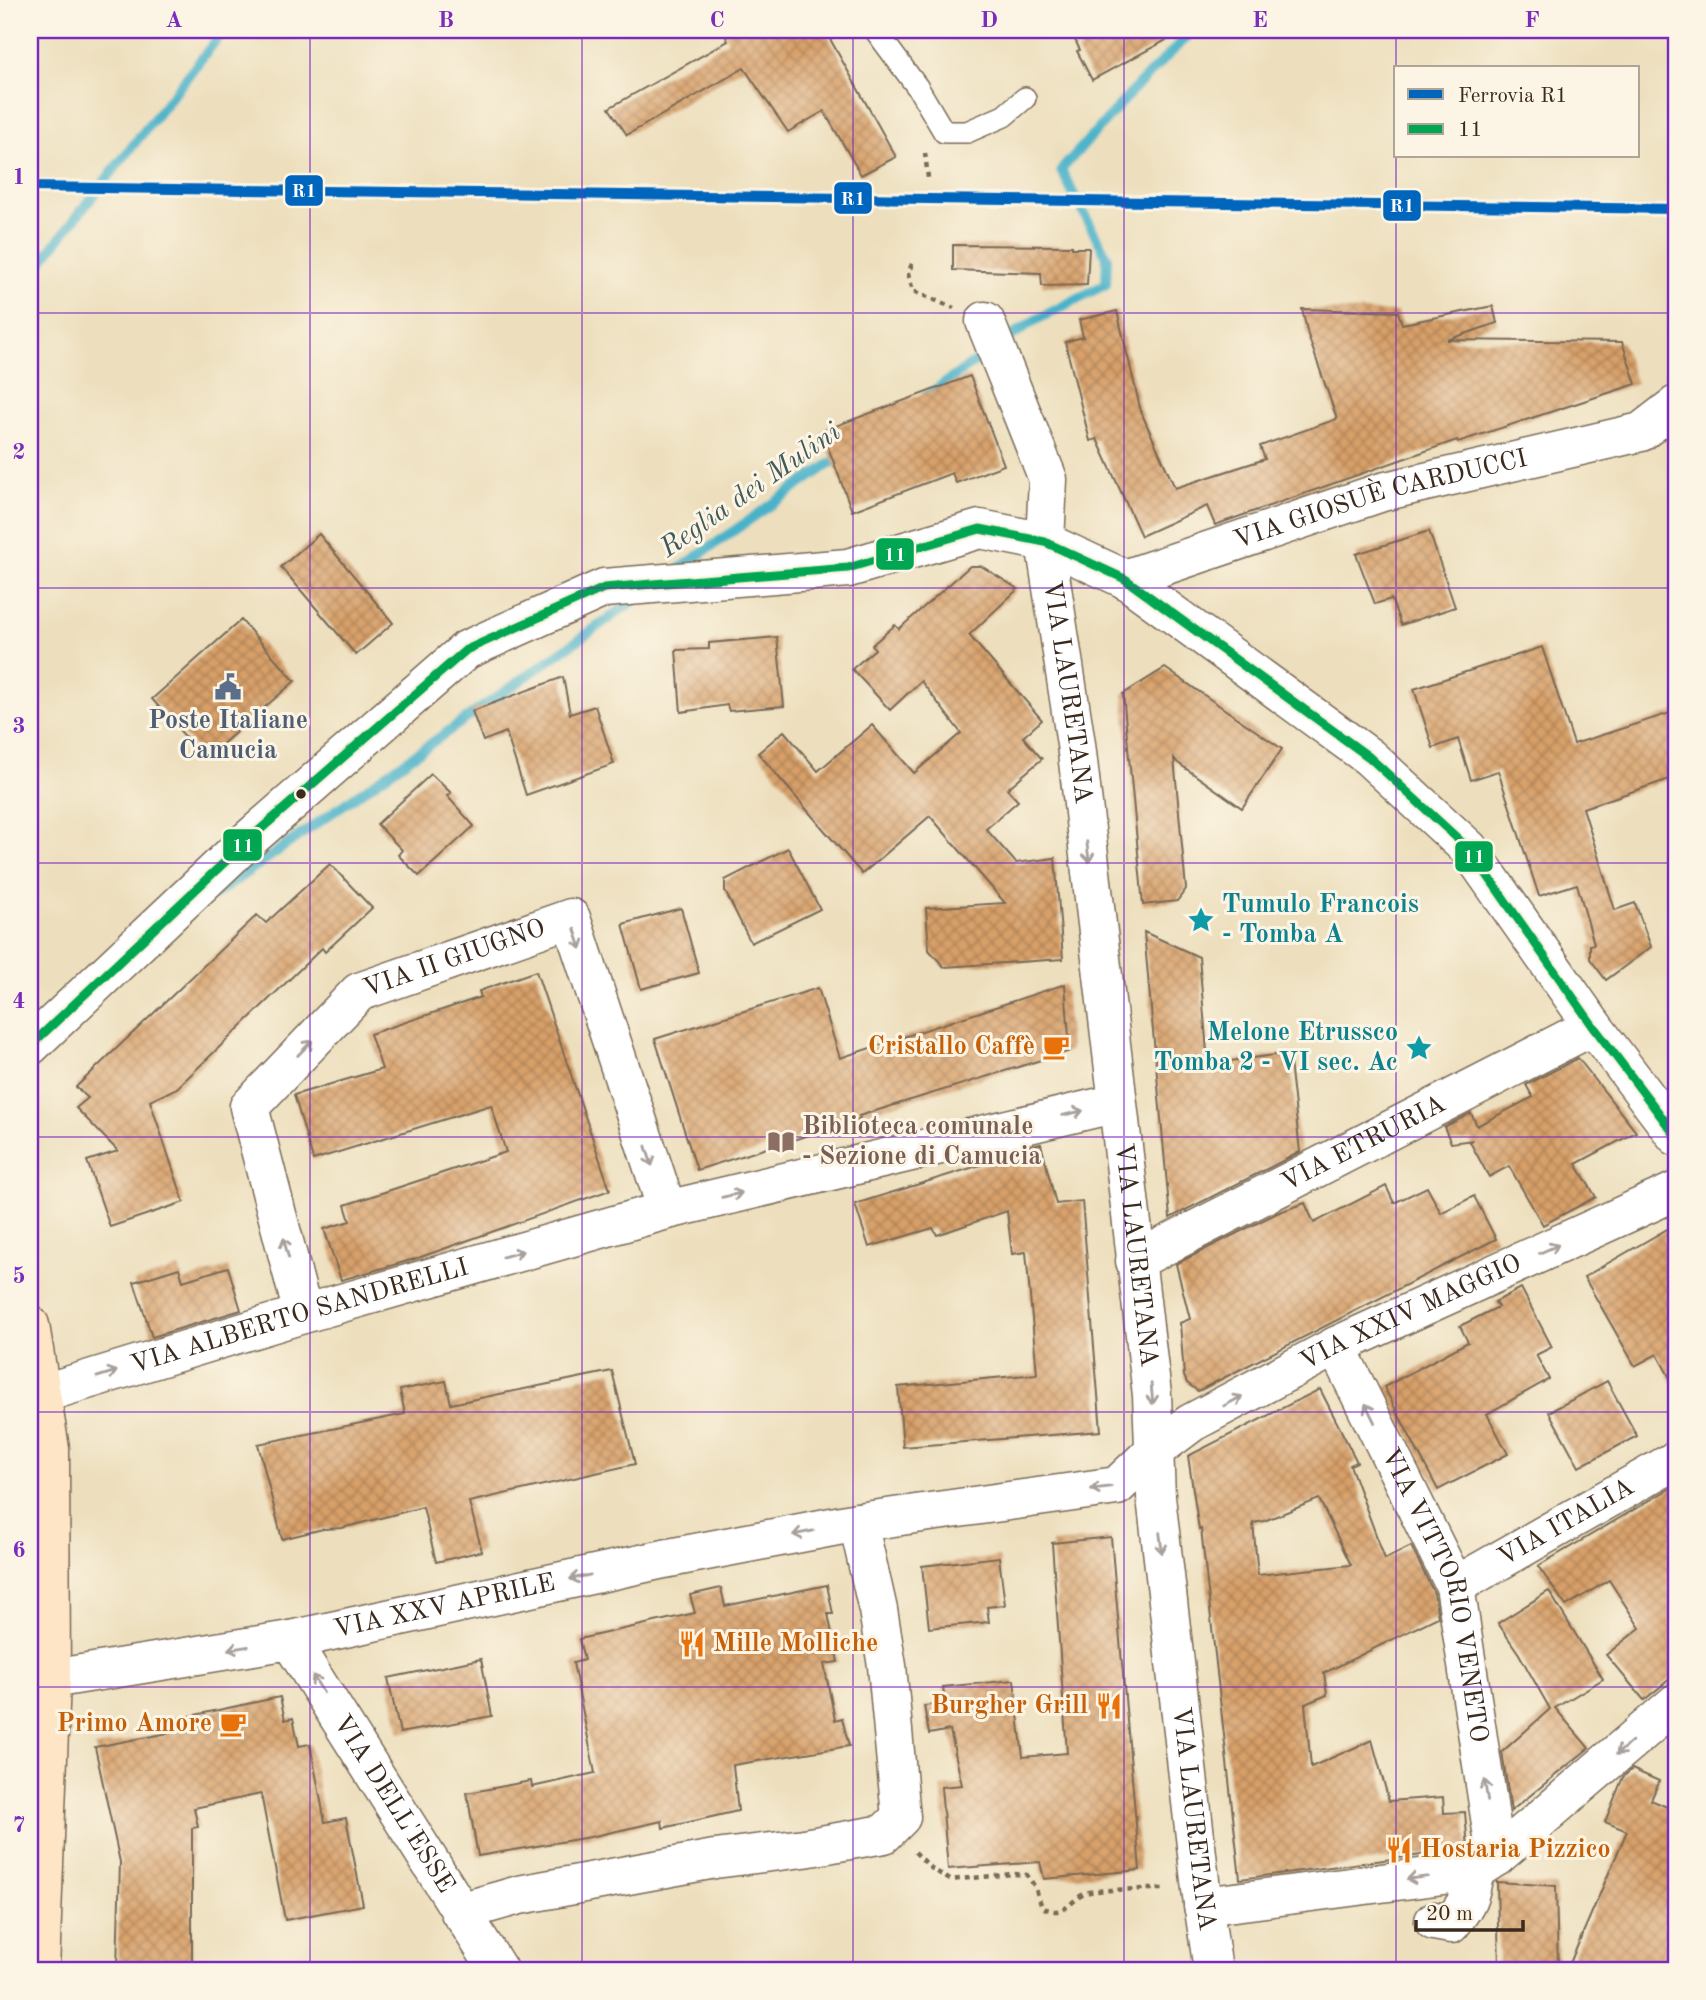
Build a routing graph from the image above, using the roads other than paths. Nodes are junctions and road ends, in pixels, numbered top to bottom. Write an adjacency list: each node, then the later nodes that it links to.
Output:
1 (875, 30): 2 (lane)
2 (1024, 98)
3 (985, 321): 7 (street, VIA LAURETANA)
4 (1676, 405): 5 (street, VIA GIOSUÈ CARDUCCI)
5 (1641, 432): 6 (street); 8 (street, VIA GIOSUÈ CARDUCCI)
6 (1676, 445)
7 (1045, 542): 8 (street); 10 (street); 11 (street, VIA LAURETANA, one-way to 11)
8 (1125, 579): 9 (street)
9 (1593, 1026): 12 (street); 15 (street, VIA ETRURIA)
10 (30, 1046)
11 (1117, 1103): 14 (street, VIA ALBERTO SANDRELLI, one-way to 11); 15 (street, VIA LAURETANA)
12 (1676, 1136)
13 (1676, 1191): 18 (street, VIA XXIV MAGGIO, one-way to 13)
14 (667, 1210): 16 (street, VIA ALBERTO SANDRELLI, one-way to 14); 16 (street, VIA II GIUGNO, one-way to 14)
15 (1135, 1261): 20 (street, VIA LAURETANA, one-way to 20)
16 (303, 1314): 19 (street, VIA ALBERTO SANDRELLI, one-way to 16)
17 (30, 1325): 19 (street)
18 (1336, 1346): 20 (street, VIA XXIV MAGGIO, one-way to 18); 23 (street, VIA VITTORIO VENETO, one-way to 18)
19 (41, 1394): 25 (street)
20 (1155, 1450): 22 (street, VIA XXV APRILE, one-way to 22); 28 (street, VIA LAURETANA, one-way to 28)
21 (1676, 1460): 23 (street, VIA ITALIA)
22 (858, 1522): 24 (street, VIA XXV APRILE, one-way to 24); 29 (street)
23 (1455, 1586): 27 (street, VIA VITTORIO VENETO, one-way to 23)
24 (290, 1640): 25 (street, VIA XXV APRILE, one-way to 25); 29 (street, VIA DELL'ESSE, one-way to 24)
25 (41, 1682): 31 (street)
26 (1676, 1703): 27 (street, one-way to 27)
27 (1485, 1864): 28 (street, one-way to 28); 30 (street)
28 (1202, 1897): 33 (street, VIA LAURETANA)
29 (460, 1912): 32 (street, VIA DELL'ESSE)
30 (1434, 1922)
31 (40, 1970)
32 (498, 1970)
33 (1213, 1970)

